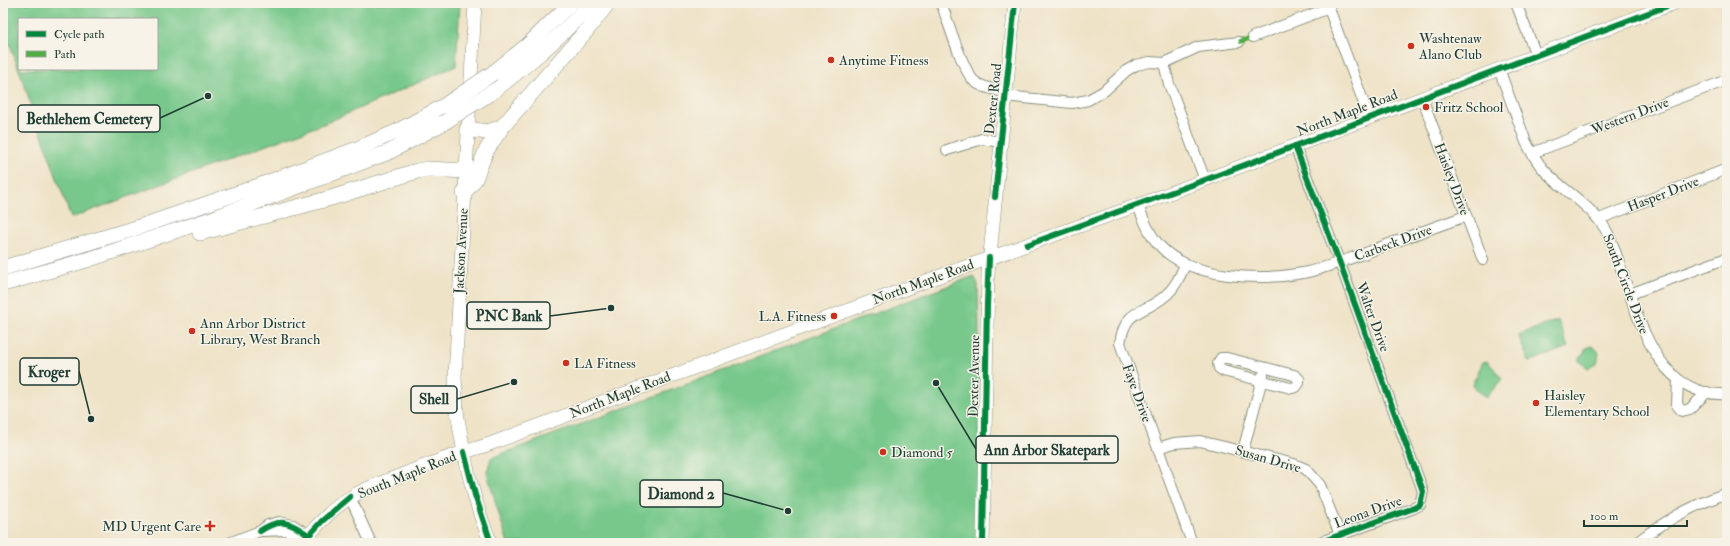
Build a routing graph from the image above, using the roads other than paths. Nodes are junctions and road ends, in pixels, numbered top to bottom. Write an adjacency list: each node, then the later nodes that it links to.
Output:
1 (475, 3): 20 (main road, Jackson Avenue)
2 (571, 3): 38 (highway, bridge)
3 (591, 3): 32 (highway, bridge)
4 (608, 3): 19 (highway)
5 (941, 3): 16 (street)
6 (1015, 3): 16 (main road, Dexter Road)
7 (1516, 3): 12 (street)
8 (1675, 3): 12 (main road, North Maple Road)
9 (1328, 6): 10 (street); 18 (street)
10 (1253, 37)
11 (1239, 42): 13 (street)
12 (1536, 55): 14 (main road, North Maple Road)
13 (1164, 63): 16 (street); 27 (street)
14 (1499, 69): 17 (main road, North Maple Road); 24 (street, South Circle Drive)
15 (1727, 80): 24 (street, Western Drive)
16 (1006, 94): 21 (main road, Dexter Road)
17 (1422, 98): 18 (main road, North Maple Road); 30 (street, Haisley Drive)
18 (1369, 117): 22 (main road, North Maple Road)
19 (502, 127): 20 (highway); 28 (highway)
20 (467, 128): 26 (main road, Jackson Avenue)
21 (1001, 142): 23 (street); 33 (main road, Dexter Road)
22 (1295, 146): 27 (main road, North Maple Road); 35 (street, Walter Drive)
23 (947, 150)
24 (1532, 153): 31 (street, South Circle Drive)
25 (1727, 170): 31 (street, Hasper Drive)
26 (465, 171): 28 (main road, Jackson Avenue); 32 (highway)
27 (1205, 180): 29 (main road, North Maple Road)
28 (464, 193): 48 (main road, Jackson Avenue)
29 (1138, 205): 33 (main road, North Maple Road); 37 (street, Carbeck Drive)
30 (1466, 216): 34 (street, Haisley Drive); 35 (street, Carbeck Drive)
31 (1599, 219): 40 (street, South Circle Drive)
32 (113, 251): 39 (highway)
33 (989, 258): 48 (main road, North Maple Road); 57 (main road, Dexter Avenue)
34 (1482, 260)
35 (1340, 262): 37 (street, Carbeck Drive); 51 (street, Walter Drive)
36 (1726, 263): 40 (street)
37 (1185, 265): 46 (street, Faye Drive)
38 (3, 268)
39 (3, 284)
40 (1630, 294): 42 (street, South Circle Drive)
41 (1265, 368): 43 (street); 43 (street); 43 (street)
42 (1678, 380): 44 (street, South Circle Drive); 44 (street)
43 (1261, 381): 47 (street)
44 (1707, 392): 45 (street, South Circle Drive)
45 (1727, 394)
46 (1158, 448): 47 (street, Susan Drive); 58 (street, Faye Drive)
47 (1243, 451): 52 (street, Susan Drive)
48 (464, 452): 50 (main road, South Maple Road); 56 (main road, Jackson Avenue)
49 (1727, 493): 60 (street)
50 (350, 497): 53 (main road, South Maple Road); 55 (street)
51 (1422, 499): 52 (street, Leona Drive)
52 (1340, 535): 59 (street, Leona Drive)
53 (304, 540): 54 (street)
54 (229, 543)
55 (371, 543)
56 (491, 543)
57 (983, 543)
58 (1192, 543)
59 (1318, 543)
60 (1636, 543)

